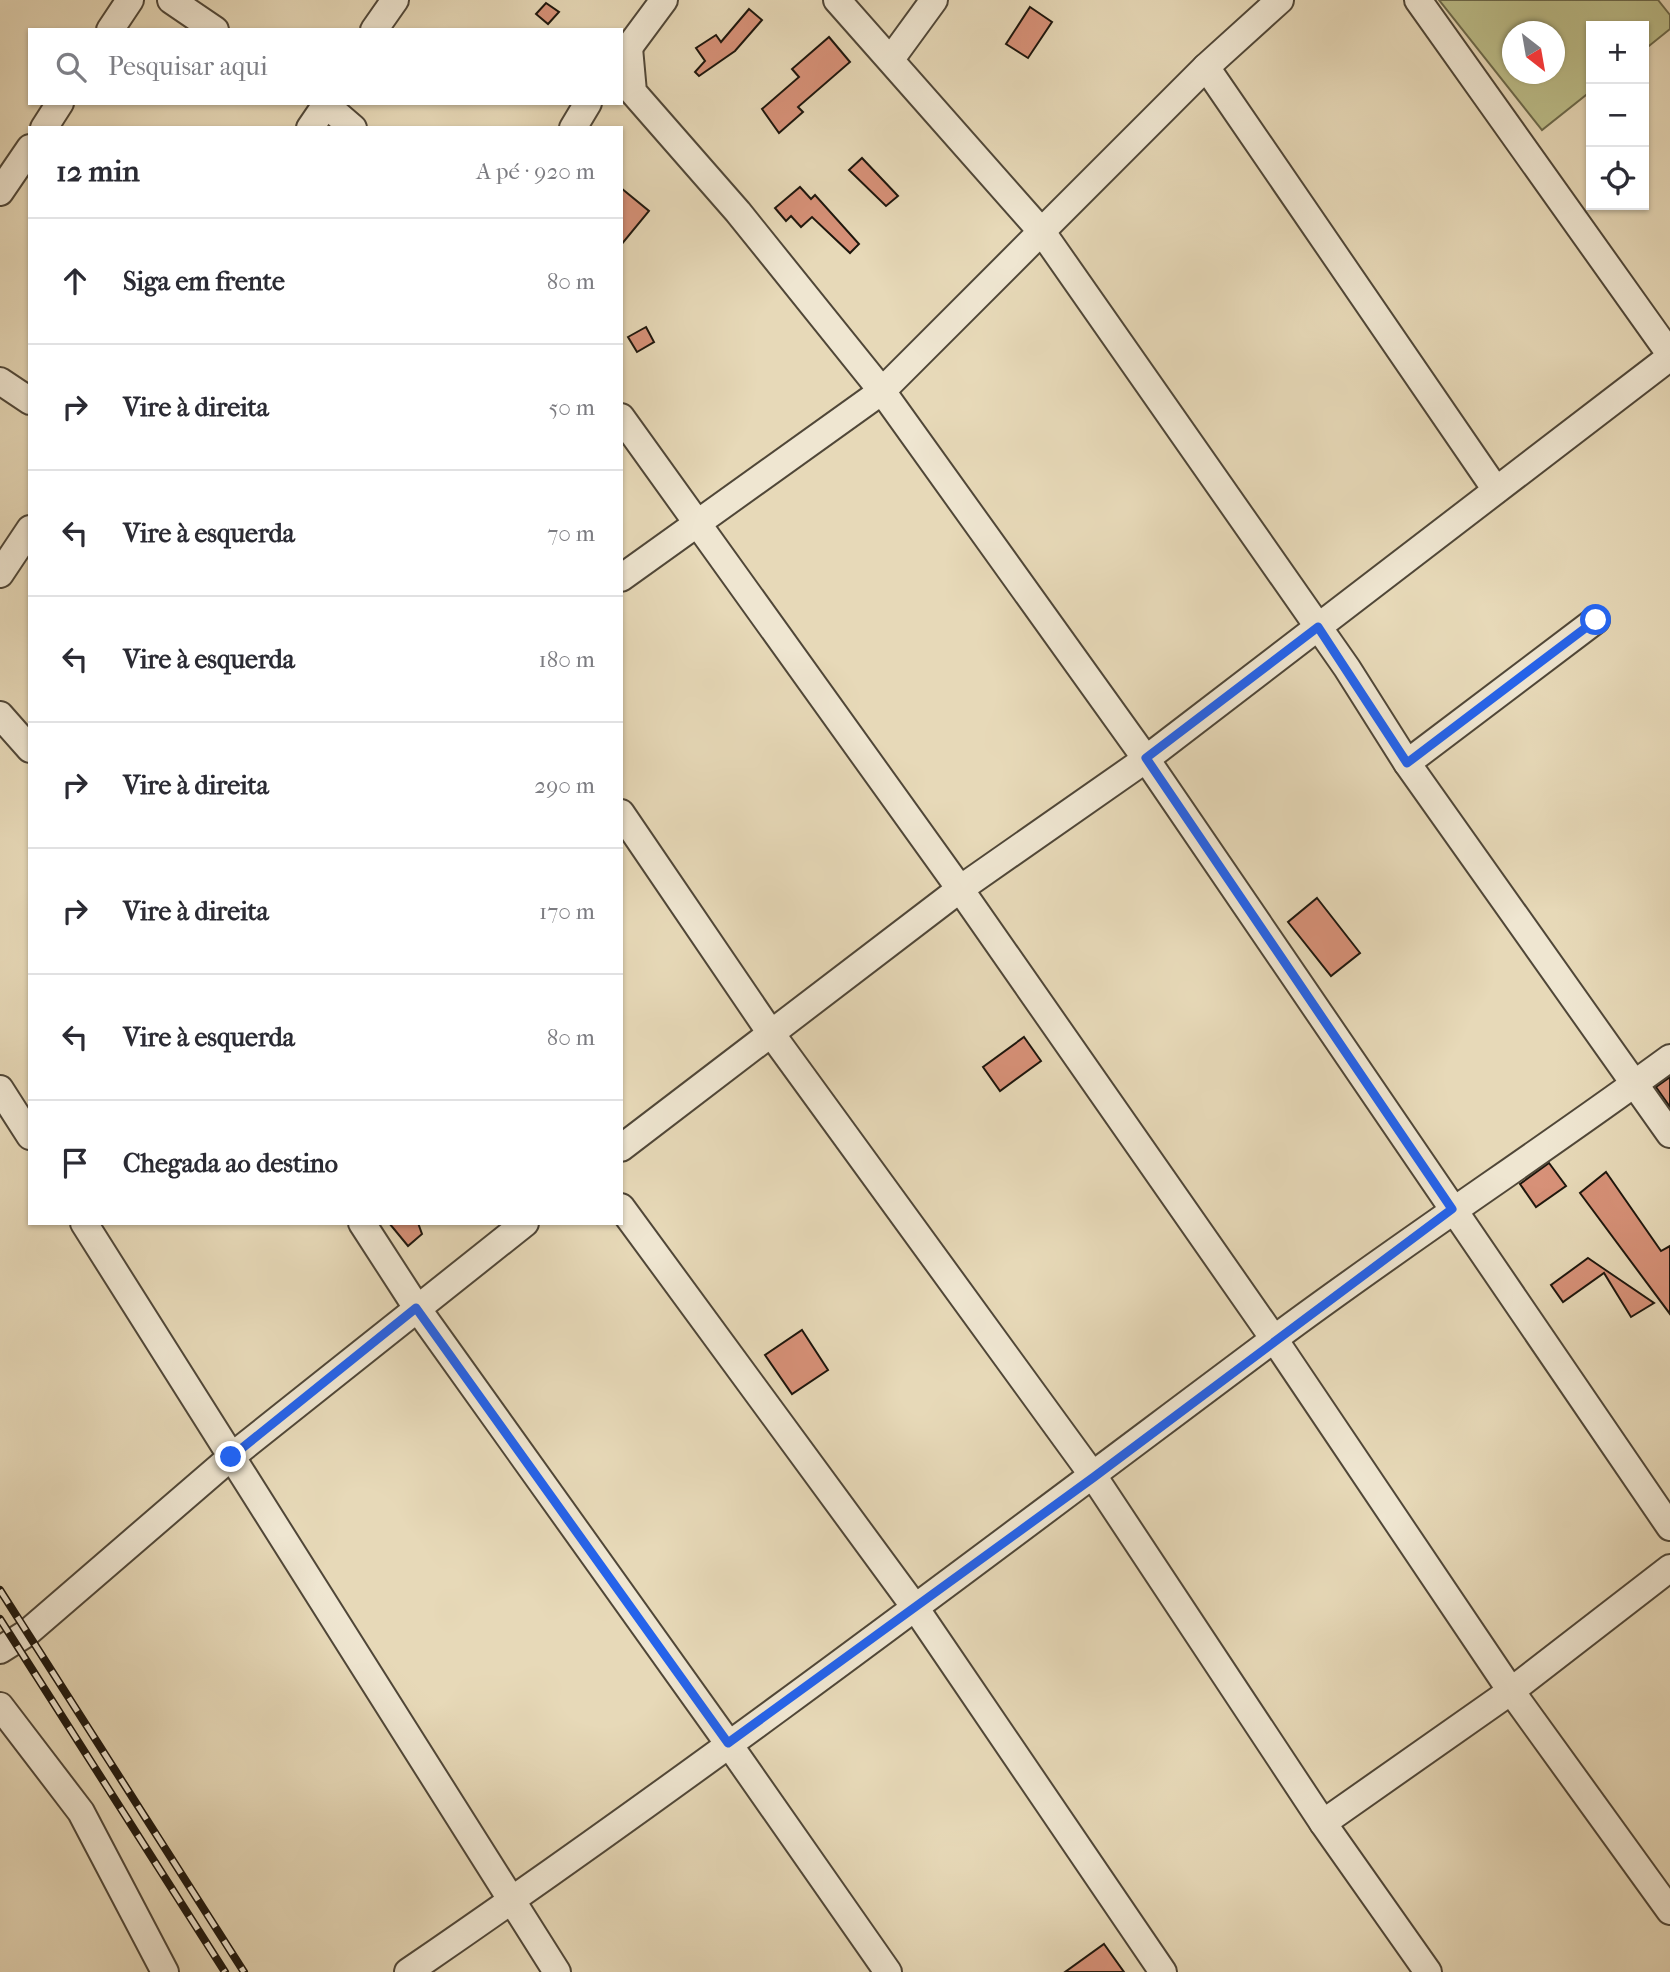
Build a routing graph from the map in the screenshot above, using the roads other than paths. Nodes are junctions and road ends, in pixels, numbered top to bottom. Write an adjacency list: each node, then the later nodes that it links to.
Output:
1 (130, 0): 9 (street)
2 (171, 0): 10 (street)
3 (395, 0): 11 (street)
4 (663, 0): 12 (street)
5 (837, 0): 13 (street)
6 (934, 0): 13 (street)
7 (1280, 0): 14 (street)
8 (1418, 0): 27 (street)
9 (111, 28)
10 (212, 28)
11 (375, 28)
12 (625, 53): 15 (street)
13 (891, 59): 26 (street)
14 (1206, 66): 26 (street); 32 (street)
15 (627, 92): 29 (street)
16 (59, 105): 20 (street)
17 (324, 105): 21 (street)
18 (326, 105): 22 (street)
19 (587, 105): 23 (street)
20 (45, 126)
21 (311, 126)
22 (351, 126)
23 (574, 126)
24 (28, 151): 25 (street)
25 (0, 192)
26 (1042, 232): 29 (street); 38 (street)
27 (1670, 355): 32 (street)
28 (0, 381): 30 (street)
29 (882, 391): 33 (street); 41 (street)
30 (28, 400)
31 (623, 420): 33 (street)
32 (1496, 490): 38 (street)
33 (699, 522): 36 (street); 44 (street)
34 (28, 531): 35 (street)
35 (0, 574)
36 (623, 577)
37 (1596, 620): 42 (street)
38 (1318, 627): 41 (street); 42 (street)
39 (0, 715): 40 (street)
40 (28, 747)
41 (1146, 758): 44 (street); 52 (street)
42 (1407, 763): 47 (street)
43 (623, 816): 45 (street)
44 (960, 889): 45 (street); 58 (street)
45 (770, 1032): 51 (street); 60 (street)
46 (1670, 1058): 47 (street)
47 (1634, 1084): 50 (street); 52 (street)
48 (0, 1089): 49 (street)
49 (28, 1133)
50 (1670, 1134)
51 (623, 1146)
52 (1452, 1209): 58 (street); 61 (street)
53 (623, 1210): 63 (street)
54 (85, 1225): 59 (street)
55 (363, 1225): 57 (street)
56 (522, 1225): 57 (street)
57 (416, 1308): 59 (street); 67 (street)
58 (1274, 1339): 60 (street); 65 (street)
59 (231, 1457): 64 (street); 69 (street)
60 (1094, 1477): 63 (street); 68 (street)
61 (1670, 1527)
62 (1670, 1568): 65 (street)
63 (914, 1606): 67 (street); 75 (street)
64 (0, 1650)
65 (1511, 1690): 68 (street); 70 (street)
66 (0, 1706): 71 (street)
67 (728, 1743): 69 (street); 74 (street)
68 (1323, 1823): 76 (street)
69 (513, 1900): 72 (street); 73 (street)
70 (1670, 1912)
71 (165, 1972)
72 (408, 1972)
73 (557, 1972)
74 (888, 1972)
75 (1163, 1972)
76 (1428, 1972)

